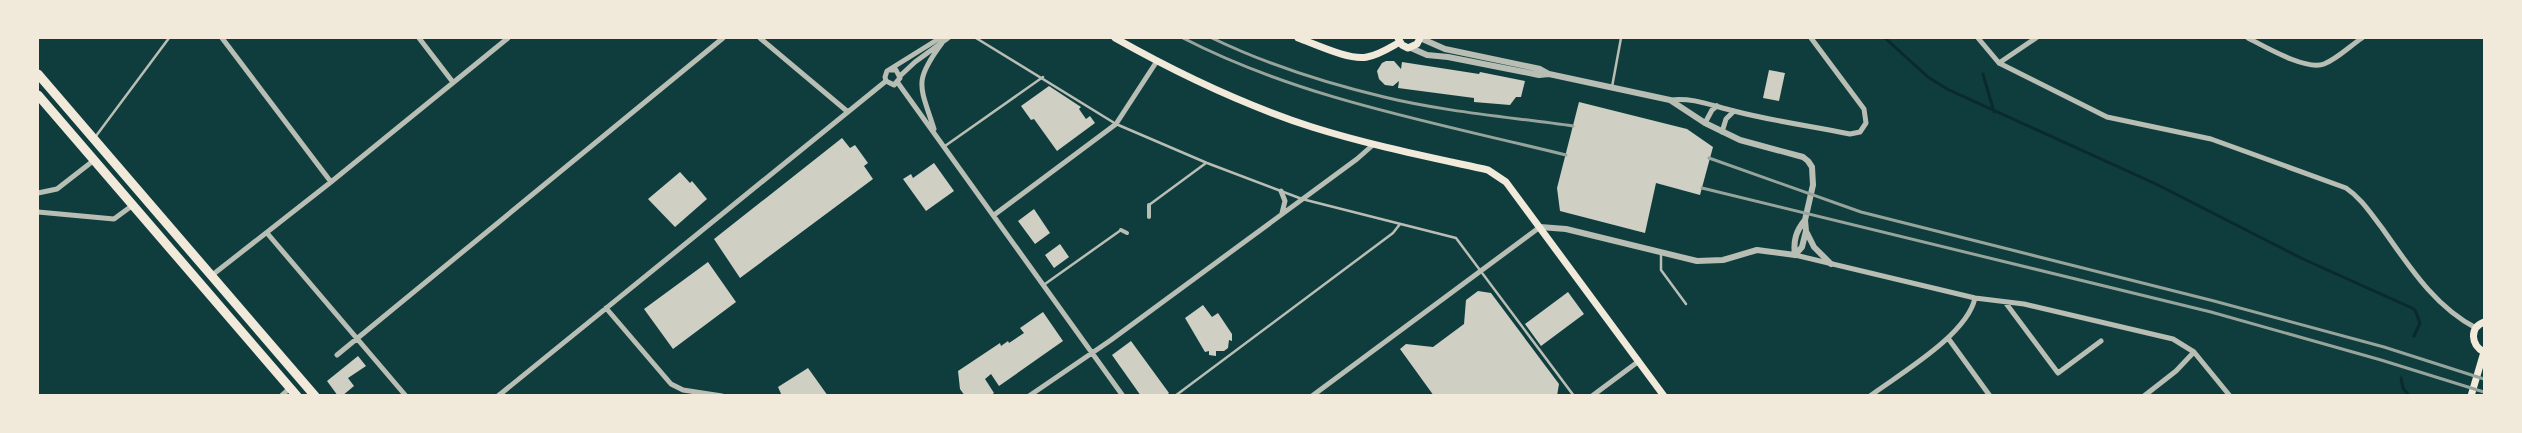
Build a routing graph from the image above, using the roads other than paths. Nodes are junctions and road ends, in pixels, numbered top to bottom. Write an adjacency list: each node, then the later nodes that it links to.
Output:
1 (169, 38): 41 (lane)
2 (222, 38): 46 (street)
3 (419, 38): 28 (street)
4 (508, 38): 28 (street)
5 (723, 38): 75 (street)
6 (760, 38): 36 (street)
7 (948, 38): 18 (street)
8 (976, 38): 27 (lane)
9 (1115, 38): 21 (main road)
10 (1298, 38): 19 (main road)
11 (1420, 38): 20 (main road); 25 (street)
12 (1621, 38): 31 (lane)
13 (1811, 38): 35 (street)
14 (1978, 38): 22 (street)
15 (2036, 38): 22 (street)
16 (2248, 38): 17 (street)
17 (2362, 38)
18 (941, 40): 23 (street); 26 (street); 40 (street)
19 (1399, 40): 20 (main road)
20 (1412, 48): 25 (street)
21 (1157, 61): 38 (street); 42 (main road)
22 (1999, 62): 74 (street)
23 (888, 71): 26 (street); 29 (street)
24 (38, 74): 41 (highway)
25 (1548, 74): 31 (street)
26 (900, 76): 30 (street)
27 (1043, 77): 38 (lane); 43 (lane)
28 (452, 81): 46 (street)
29 (886, 81): 30 (street); 36 (street)
30 (898, 83): 40 (street)
31 (1612, 87): 33 (street)
32 (38, 95): 44 (highway)
33 (1670, 100): 34 (street); 37 (street)
34 (1717, 106): 35 (street); 37 (street)
35 (1734, 111): 39 (street)
36 (848, 112): 72 (street)
37 (1705, 123): 39 (street)
38 (1116, 124): 45 (lane); 53 (street)
39 (1722, 132): 56 (street)
40 (936, 134): 43 (street)
41 (94, 140): 67 (highway)
42 (1374, 143): 49 (street); 58 (main road)
43 (945, 146): 53 (street)
44 (93, 160): 48 (street); 50 (highway)
45 (1207, 163): 47 (lane); 51 (lane)
46 (331, 182): 61 (street)
47 (1281, 191): 49 (lane); 54 (street)
48 (38, 193)
49 (1302, 199): 54 (street); 57 (lane)
50 (133, 205): 52 (street); 83 (highway)
51 (1149, 205): 55 (street)
52 (38, 212)
53 (994, 215): 68 (street)
54 (1280, 215): 78 (street)
55 (1149, 217)
56 (1805, 220): 60 (street); 64 (street)
57 (1400, 224): 66 (lane); 92 (lane)
58 (1540, 227): 63 (street); 66 (street); 82 (main road)
59 (1121, 230): 62 (street); 68 (lane)
60 (1806, 231): 64 (street); 65 (street)
61 (267, 232): 67 (street); 75 (street)
62 (1127, 233)
63 (1661, 252): 64 (street); 71 (lane)
64 (1795, 255): 65 (street)
65 (1831, 264): 69 (street)
66 (1480, 271): 93 (street); 94 (lane)
67 (211, 276): 87 (highway)
68 (1044, 284): 78 (street)
69 (1975, 298): 70 (street); 76 (street)
70 (2005, 302): 77 (street); 79 (street)
71 (1686, 304)
72 (606, 308): 84 (street); 89 (street)
73 (2484, 322): 74 (main road)
74 (2476, 328): 80 (main road)
75 (358, 338): 81 (street); 88 (street)
76 (1948, 338): 97 (street); 98 (street)
77 (2101, 341)
78 (1092, 352): 90 (street); 91 (street)
79 (2194, 352): 99 (street); 100 (street)
80 (2484, 352): 101 (main road)
81 (337, 354)
82 (1639, 361): 95 (street); 96 (main road)
83 (290, 388): 85 (street); 86 (highway)
84 (502, 394)
85 (281, 396)
86 (297, 396)
87 (315, 396)
88 (406, 396)
89 (722, 396)
90 (1029, 396)
91 (1123, 396)
92 (1175, 396)
93 (1312, 396)
94 (1574, 396)
95 (1592, 396)
96 (1664, 396)
97 (1870, 396)
98 (1990, 396)
99 (2144, 396)
100 (2230, 396)
101 (2471, 396)

